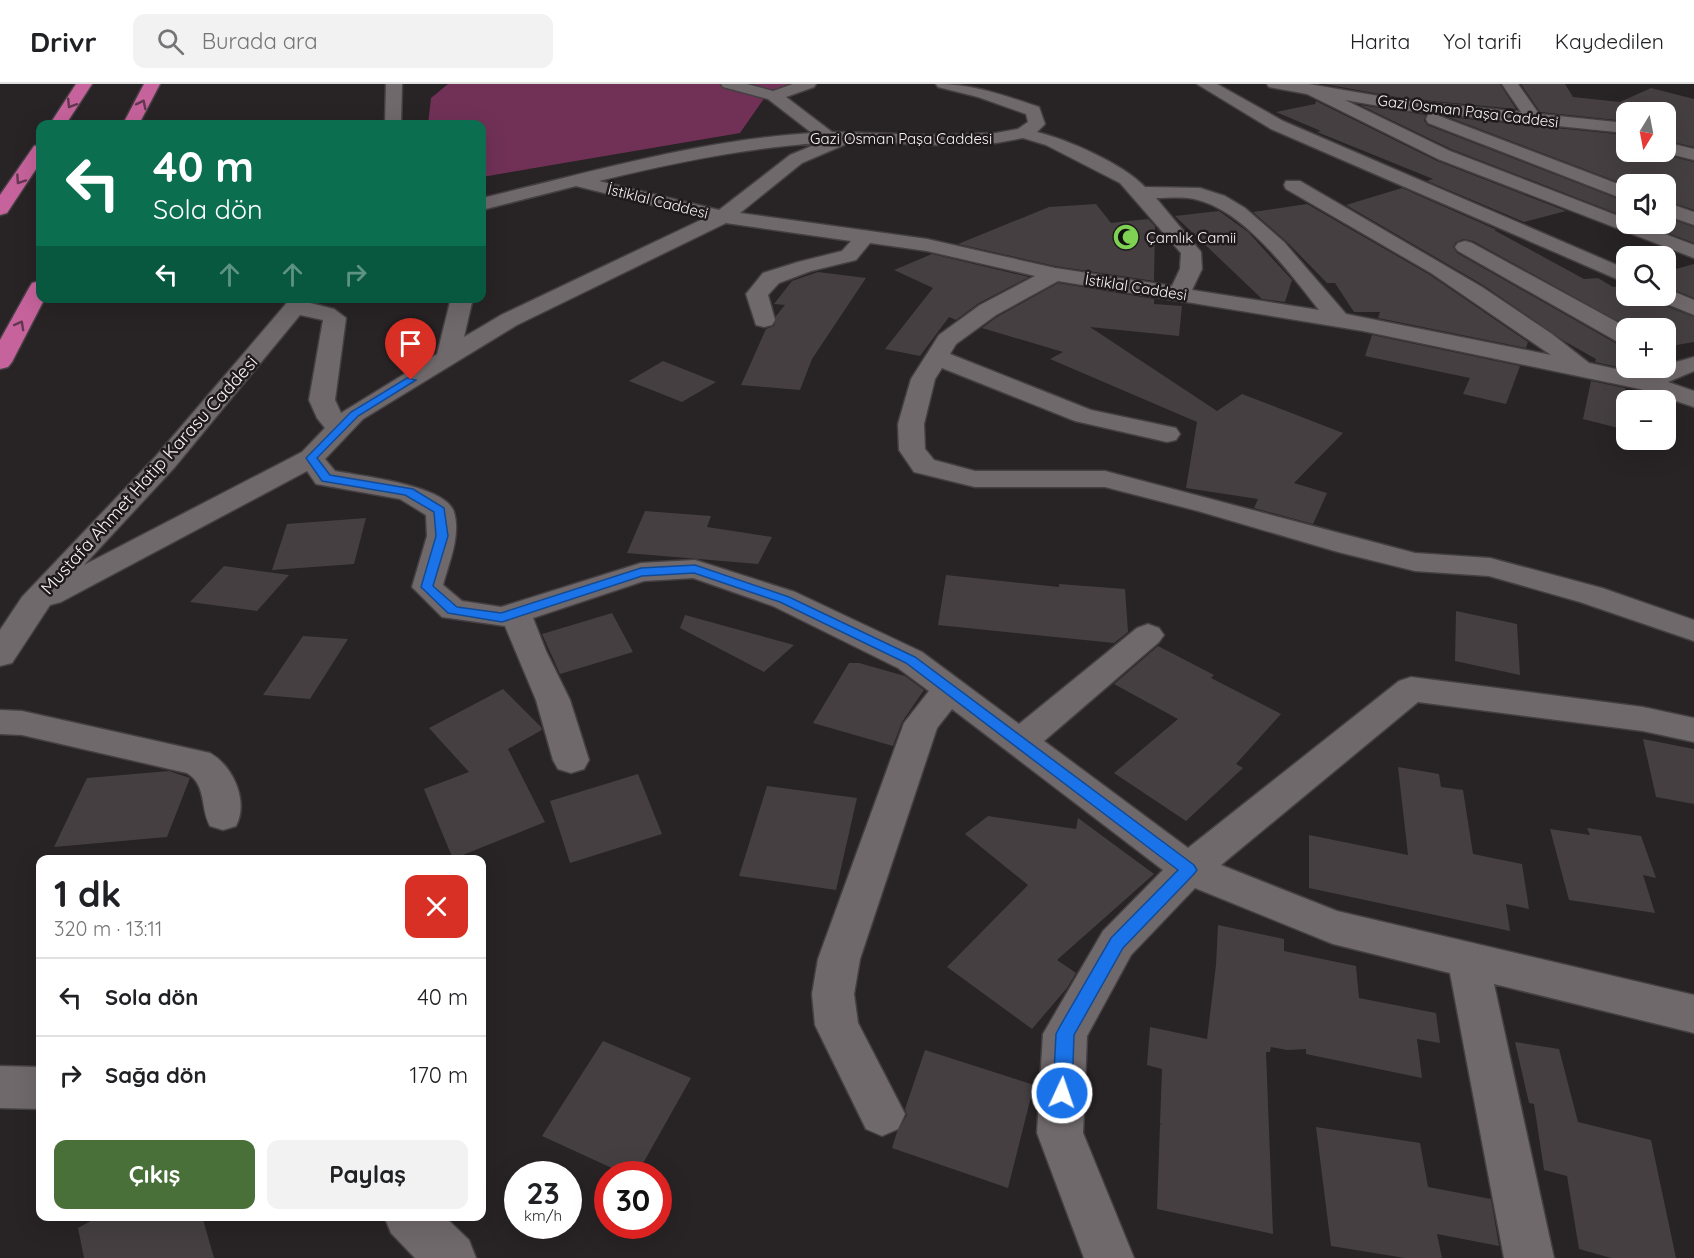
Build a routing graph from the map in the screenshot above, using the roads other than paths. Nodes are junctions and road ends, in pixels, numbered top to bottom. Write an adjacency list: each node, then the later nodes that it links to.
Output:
1 (84, 84): 14 (highway, one-way to 14)
2 (152, 84): 15 (highway, one-way to 2)
3 (394, 84): 16 (street)
4 (729, 84): 11 (street)
5 (808, 84): 11 (street)
6 (944, 84): 20 (street)
7 (1204, 84): 37 (street)
8 (1275, 84): 10 (street, Gazi Osman Paşa Caddesi)
9 (1510, 84): 13 (street)
10 (1309, 89): 12 (street, Gazi Osman Paşa Caddesi); 36 (street)
11 (774, 96): 21 (street)
12 (1399, 97): 13 (street, Gazi Osman Paşa Caddesi); 27 (street)
13 (1534, 119): 17 (street, Gazi Osman Paşa Caddesi)
14 (61, 120)
15 (133, 120)
16 (393, 120)
17 (1593, 125): 18 (street, Gazi Osman Paşa Caddesi); 19 (street)
18 (1616, 127)
19 (1616, 132)
20 (1023, 133): 21 (street, Gazi Osman Paşa Caddesi); 28 (street)
21 (839, 136): 25 (street, Gazi Osman Paşa Caddesi); 32 (street)
22 (1676, 143): 23 (street)
23 (1694, 155)
24 (36, 156): 30 (highway, one-way to 30)
25 (578, 181): 29 (street, Gazi Osman Paşa Caddesi); 32 (street, İstiklal Caddesi)
26 (1293, 185): 53 (street)
27 (1616, 190)
28 (1140, 193): 39 (street); 47 (street)
29 (486, 203)
30 (0, 210)
31 (1676, 212): 33 (street)
32 (723, 217): 34 (street, İstiklal Caddesi); 49 (street)
33 (1694, 219)
34 (865, 237): 38 (street, İstiklal Caddesi); 46 (street)
35 (1465, 247): 48 (street)
36 (1694, 252)
37 (1616, 273)
38 (1055, 274): 39 (street, İstiklal Caddesi); 50 (street)
39 (1179, 294): 47 (street, İstiklal Caddesi)
40 (36, 295): 51 (highway, one-way to 40)
41 (1676, 300): 45 (street)
42 (300, 303): 59 (street, Mustafa Ahmet Hatip Karasu Caddesi)
43 (303, 303): 56 (street)
44 (461, 303): 49 (street)
45 (1694, 308)
46 (764, 320)
47 (1339, 320): 53 (street, İstiklal Caddesi)
48 (1616, 331)
49 (448, 357): 56 (street)
50 (937, 357): 57 (street); 61 (street)
51 (0, 362)
52 (1679, 363): 54 (street)
53 (1585, 369): 54 (street, İstiklal Caddesi)
54 (1647, 383): 55 (street, İstiklal Caddesi)
55 (1694, 399)
56 (340, 429): 58 (street)
57 (1167, 434)
58 (311, 458): 59 (street); 60 (street)
59 (33, 604): 63 (street, Mustafa Ahmet Hatip Karasu Caddesi)
60 (516, 613): 64 (street); 68 (street)
61 (1694, 631)
62 (1148, 635): 67 (street)
63 (0, 655)
64 (950, 690): 67 (street); 75 (street)
65 (0, 722): 69 (street)
66 (1694, 730): 70 (street)
67 (1020, 742): 70 (street)
68 (571, 760)
69 (223, 816)
70 (1189, 870): 71 (street); 78 (street)
71 (1468, 960): 72 (street); 79 (street)
72 (1694, 1014)
73 (0, 1087): 74 (street)
74 (36, 1088)
75 (882, 1114)
76 (413, 1221): 77 (street)
77 (451, 1258)
78 (1108, 1258)
79 (1529, 1258)

